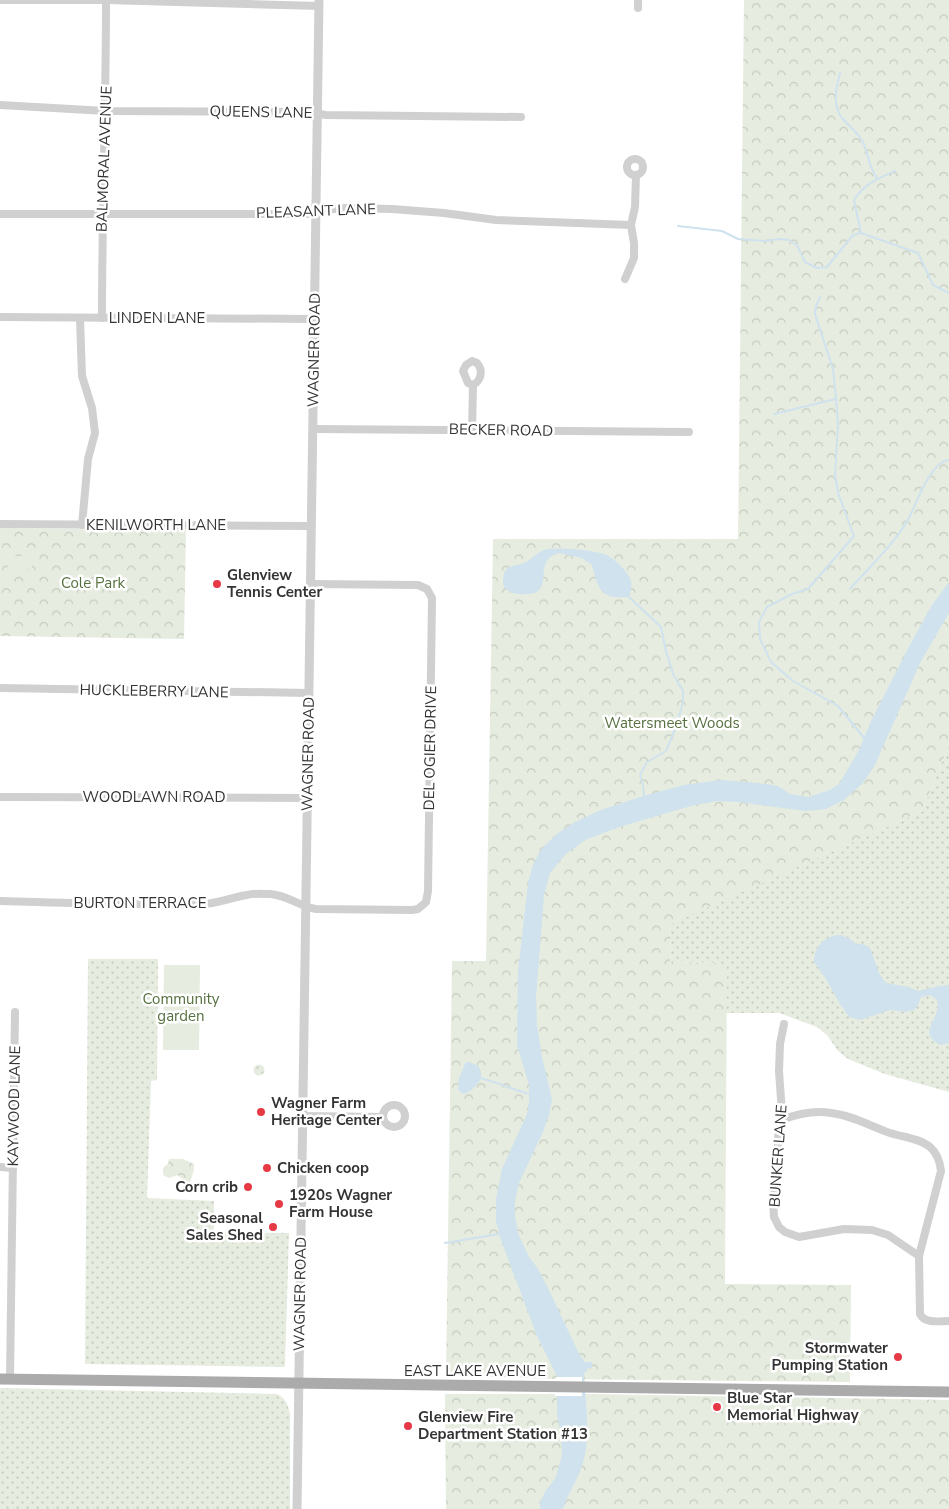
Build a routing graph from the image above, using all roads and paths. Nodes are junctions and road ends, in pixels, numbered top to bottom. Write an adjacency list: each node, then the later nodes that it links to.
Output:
1 (0, 0): 2 (street)
2 (106, 0): 3 (street); 5 (street, BALMORAL AVENUE)
3 (319, 3): 6 (street, WAGNER ROAD)
4 (0, 105): 5 (street, QUEENS LANE)
5 (106, 111): 6 (street, QUEENS LANE); 10 (street, BALMORAL AVENUE)
6 (318, 113): 7 (street, QUEENS LANE); 9 (street, WAGNER ROAD)
7 (521, 117)
8 (636, 176): 12 (street)
9 (316, 212): 10 (street, PLEASANT LANE); 12 (street, PLEASANT LANE); 17 (street, WAGNER ROAD)
10 (102, 213): 11 (street, PLEASANT LANE); 15 (street, BALMORAL AVENUE)
11 (0, 214)
12 (631, 225): 13 (street)
13 (625, 279)
14 (0, 317): 16 (street, LINDEN LANE)
15 (102, 318): 16 (street, LINDEN LANE); 17 (street, LINDEN LANE)
16 (80, 319): 23 (street)
17 (315, 319): 19 (street, WAGNER ROAD)
18 (473, 385): 20 (street)
19 (313, 429): 20 (street, BECKER ROAD); 24 (street, WAGNER ROAD)
20 (472, 430): 21 (street, BECKER ROAD)
21 (689, 432)
22 (0, 524): 23 (street, KENILWORTH LANE)
23 (82, 525): 24 (street, KENILWORTH LANE)
24 (311, 526): 25 (street, WAGNER ROAD)
25 (310, 584): 27 (street, WAGNER ROAD); 31 (street, DEL OGIER DRIVE)
26 (0, 688): 27 (street, HUCKLEBERRY LANE)
27 (309, 693): 29 (street, WAGNER ROAD)
28 (0, 797): 29 (street, WOODLAWN ROAD)
29 (307, 798): 31 (street, WAGNER ROAD)
30 (0, 901): 31 (street, BURTON TERRACE)
31 (306, 908): 34 (street, WAGNER ROAD)
32 (15, 1012): 38 (street, KAYWOOD LANE)
33 (784, 1024): 36 (street, BUNKER LANE)
34 (302, 1116): 35 (street); 42 (street, WAGNER ROAD)
35 (383, 1117)
36 (781, 1120): 39 (street, BUNKER LANE); 39 (street)
37 (0, 1167): 38 (street)
38 (13, 1168): 41 (street, KAYWOOD LANE)
39 (919, 1256): 40 (street)
40 (949, 1321)
41 (5, 1379): 42 (main road, EAST LAKE AVENUE)
42 (298, 1384): 43 (main road, EAST LAKE AVENUE); 44 (street, WAGNER ROAD)
43 (949, 1392)
44 (297, 1509)

